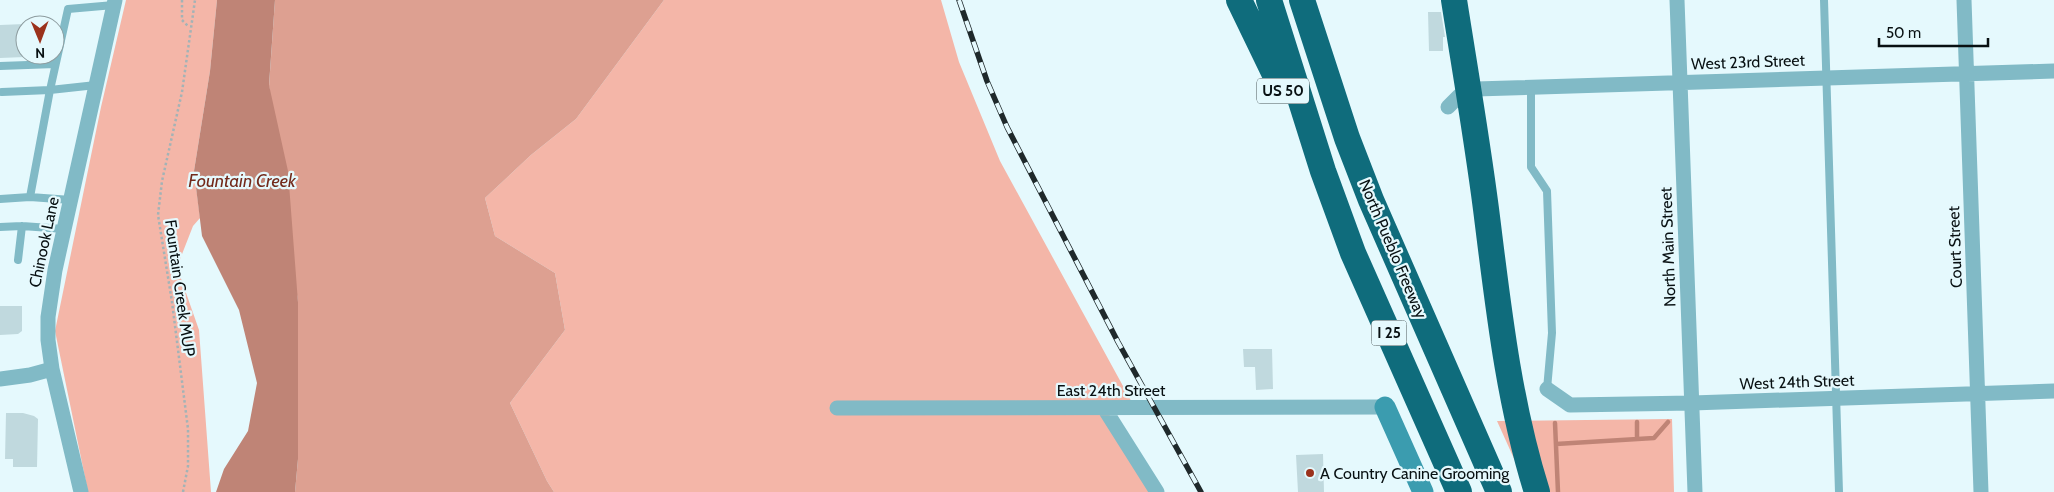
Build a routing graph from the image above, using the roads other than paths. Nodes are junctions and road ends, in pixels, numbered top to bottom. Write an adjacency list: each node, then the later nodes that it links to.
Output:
1 (1239, 0): 23 (highway, US 50)
2 (1269, 0): 23 (highway, I 25)
3 (1302, 0): 45 (highway, North Pueblo Freeway / I 25)
4 (1454, 0): 21 (highway)
5 (1677, 0): 16 (street, North Main Street)
6 (1824, 0): 15 (lane)
7 (1964, 0): 14 (street, Court Street)
8 (115, 2): 9 (lane); 17 (street, Chinook Lane)
9 (65, 22)
10 (28, 65): 12 (lane)
11 (55, 65): 19 (lane)
12 (0, 66)
13 (2054, 70): 14 (street, West 23rd Street)
14 (1966, 73): 15 (street, West 23rd Street); 35 (street, Court Street)
15 (1826, 78): 16 (street, West 23rd Street); 36 (lane)
16 (1679, 82): 18 (street, West 23rd Street); 37 (street, North Main Street)
17 (96, 85): 19 (lane); 26 (street, Chinook Lane)
18 (1531, 88): 21 (street, West 23rd Street); 33 (lane)
19 (50, 90): 20 (lane); 24 (lane)
20 (2, 92)
21 (1470, 92): 22 (street, West 23rd Street); 46 (highway)
22 (1448, 107)
23 (1323, 171): 44 (highway, I 25)
24 (30, 197): 25 (lane); 26 (lane)
25 (0, 198)
26 (71, 200): 29 (street, Chinook Lane)
27 (22, 226): 28 (lane); 29 (lane); 30 (lane)
28 (0, 227)
29 (64, 229): 31 (street, Chinook Lane)
30 (18, 260)
31 (52, 369): 32 (street); 41 (street, Chinook Lane)
32 (0, 379)
33 (1547, 389): 37 (street, West 24th Street)
34 (2054, 391): 35 (street, West 24th Street)
35 (1978, 394): 36 (street, West 24th Street); 49 (street, Court Street)
36 (1835, 398): 37 (street, West 24th Street); 48 (lane)
37 (1692, 403): 47 (street, North Main Street)
38 (1385, 407): 40 (street, East 24th Street); 43 (street)
39 (837, 408): 40 (street, East 24th Street)
40 (1104, 408): 42 (street)
41 (81, 492)
42 (1157, 492)
43 (1423, 492)
44 (1459, 492)
45 (1499, 492)
46 (1537, 492)
47 (1695, 492)
48 (1839, 492)
49 (1981, 492)

